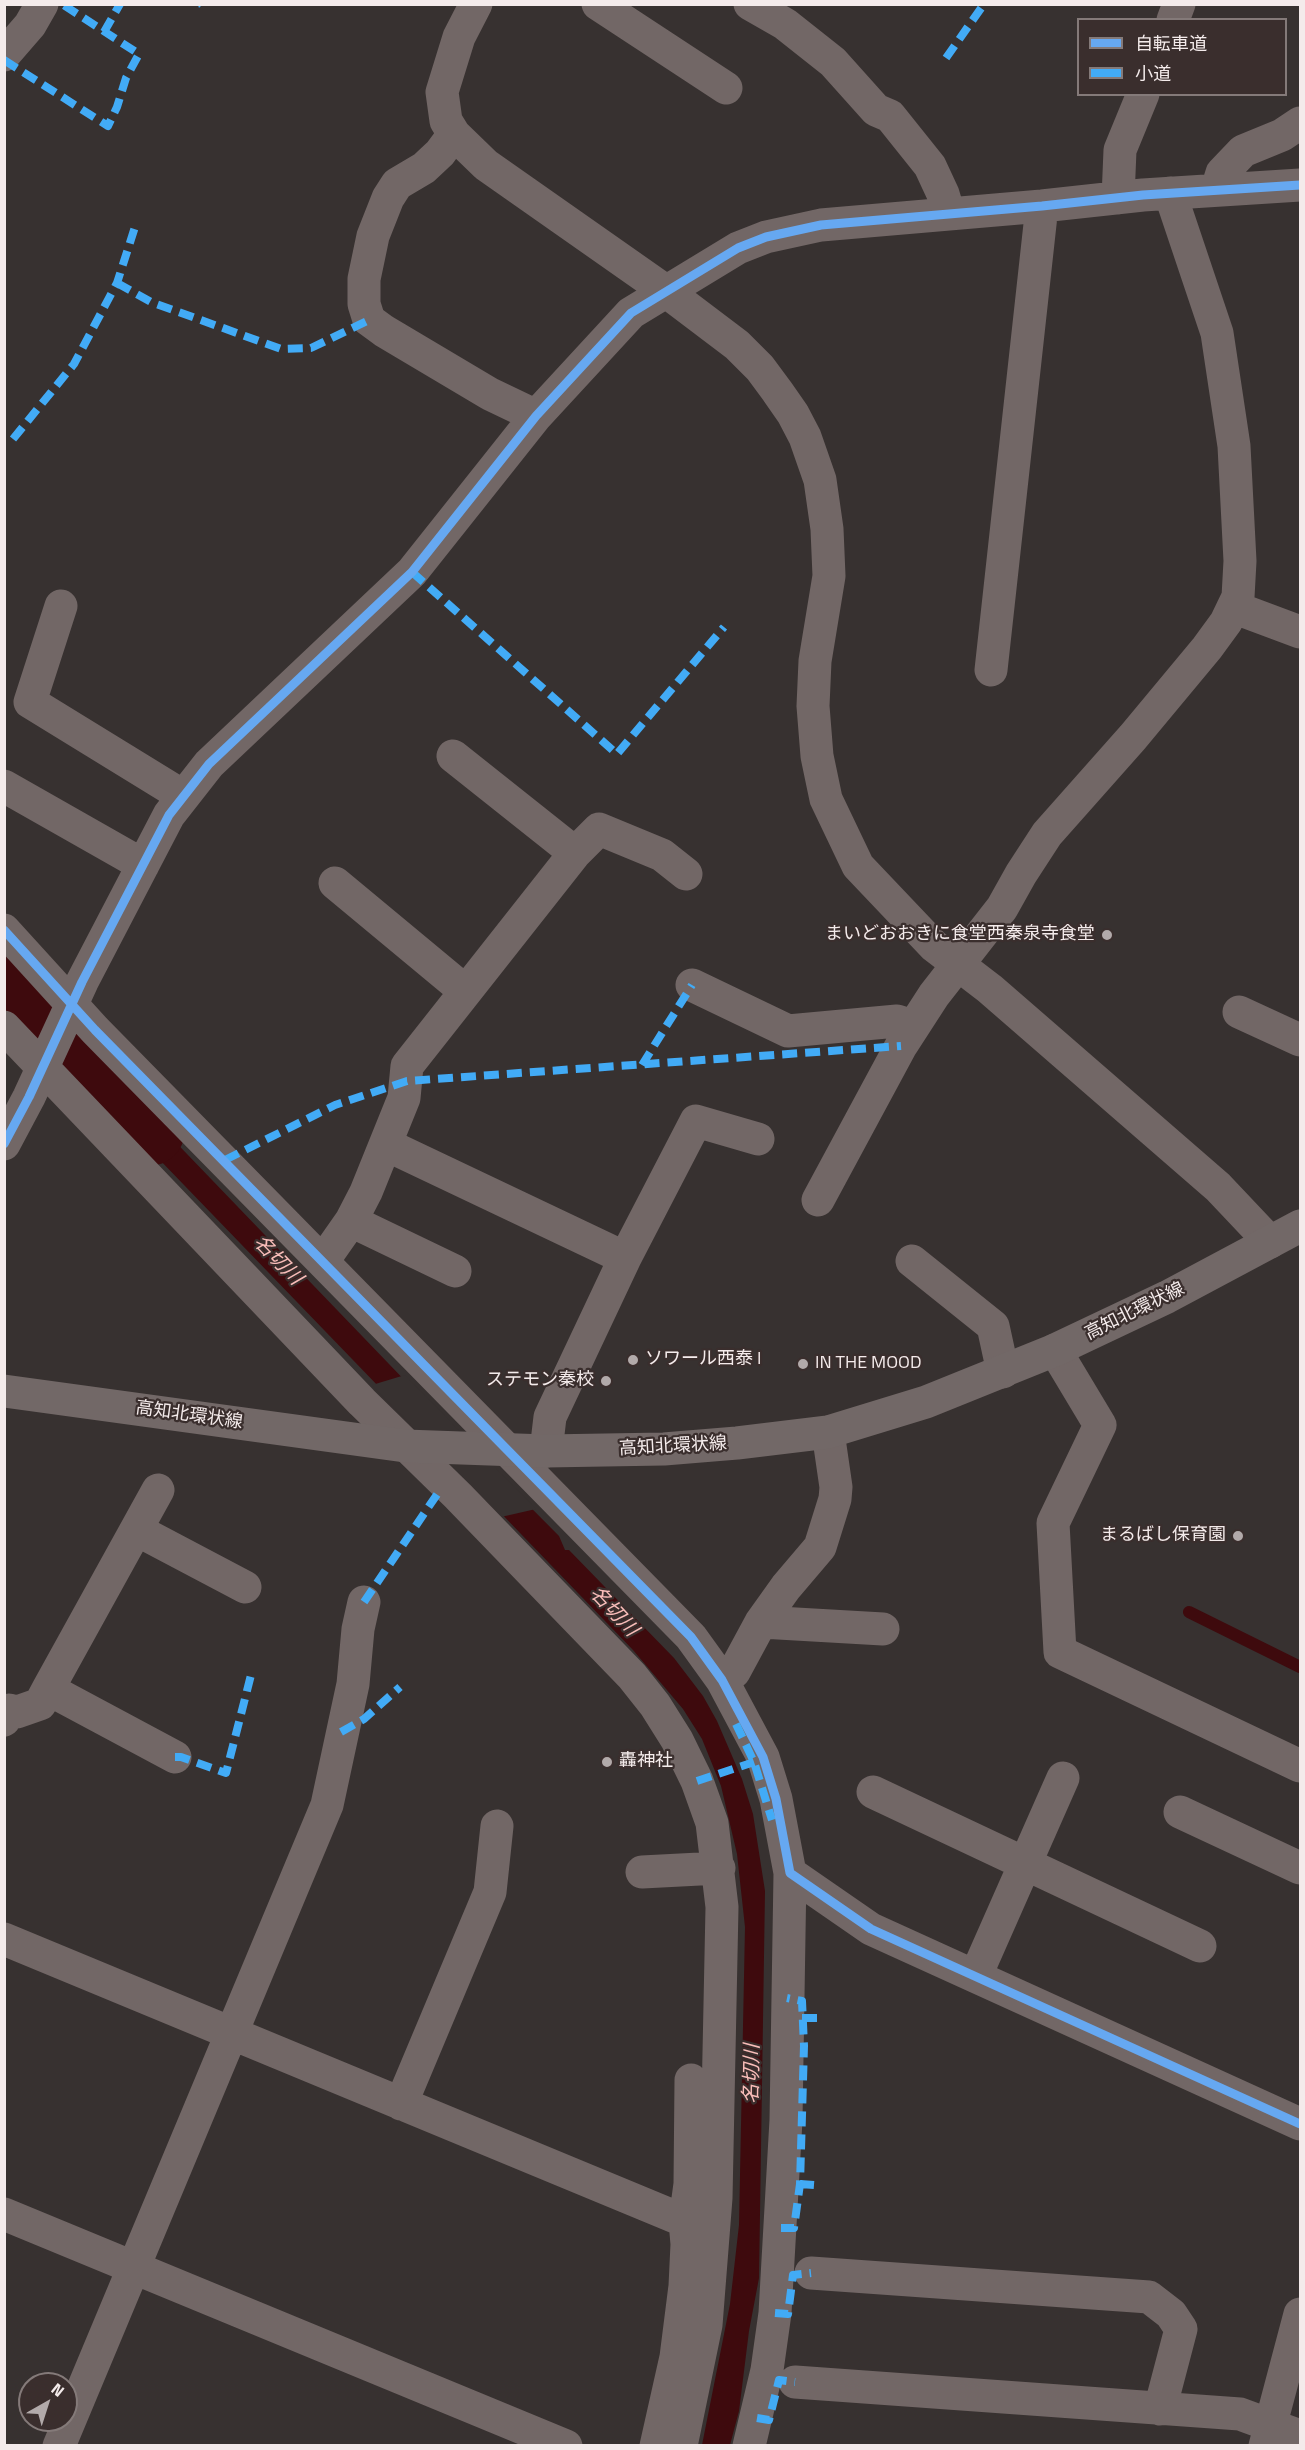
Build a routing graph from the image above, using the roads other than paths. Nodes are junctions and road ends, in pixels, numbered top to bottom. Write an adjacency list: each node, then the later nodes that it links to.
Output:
1 (42, 4): 5 (street)
2 (476, 4): 9 (street)
3 (598, 4): 6 (street)
4 (750, 4): 15 (street)
5 (4, 55)
6 (726, 88)
7 (1142, 96): 13 (street)
8 (1300, 123): 11 (street)
9 (454, 134): 16 (street); 17 (street)
10 (1300, 185): 11 (street)
11 (1217, 189): 12 (street)
12 (1170, 193): 13 (street); 19 (street)
13 (1118, 198): 14 (street)
14 (1042, 206): 15 (street); 21 (street)
15 (949, 214): 16 (street)
16 (667, 292): 17 (street); 30 (street)
17 (537, 416): 24 (street)
18 (61, 606): 24 (street)
19 (1233, 607): 20 (street); 30 (street)
20 (1300, 632)
21 (991, 670)
22 (453, 756): 25 (street)
23 (4, 786): 26 (street)
24 (183, 796): 26 (street)
25 (574, 853): 27 (street); 32 (street)
26 (143, 865): 33 (street)
27 (686, 874)
28 (335, 883): 32 (street)
29 (4, 930): 33 (street)
30 (958, 966): 35 (street); 45 (street)
31 (692, 985): 35 (street)
32 (465, 991): 41 (street)
33 (69, 1010): 38 (street); 47 (street)
34 (1239, 1012): 37 (street)
35 (913, 1026): 42 (street)
36 (4, 1028): 38 (street)
37 (1300, 1040)
38 (45, 1063): 40 (street); 54 (street)
39 (758, 1139): 46 (street)
40 (4, 1144)
41 (387, 1145): 43 (street); 46 (street)
42 (818, 1200)
43 (351, 1221): 47 (street); 49 (street)
44 (1300, 1226): 45 (main road, 高知北環状線)
45 (1270, 1242): 50 (main road, 高知北環状線)
46 (625, 1258): 56 (street)
47 (322, 1259): 55 (street)
48 (912, 1261): 51 (street)
49 (455, 1271)
50 (1055, 1350): 51 (main road, 高知北環状線); 67 (street)
51 (1003, 1372): 53 (main road, 高知北環状線)
52 (4, 1391): 54 (main road, 高知北環状線)
53 (828, 1432): 56 (main road, 高知北環状線); 61 (street)
54 (413, 1446): 55 (main road, 高知北環状線); 73 (street)
55 (501, 1449): 56 (main road, 高知北環状線); 63 (street)
56 (546, 1451)
57 (158, 1490): 58 (street)
58 (137, 1530): 59 (street); 64 (street)
59 (245, 1587)
60 (364, 1602): 80 (street)
61 (762, 1622): 62 (street); 63 (street)
62 (883, 1629)
63 (722, 1680): 76 (street)
64 (48, 1689): 65 (street); 66 (street)
65 (4, 1720)
66 (175, 1757)
67 (1300, 1766)
68 (1063, 1778): 72 (street)
69 (873, 1792): 72 (street)
70 (1180, 1812): 74 (street)
71 (498, 1826): 82 (street)
72 (1026, 1864): 78 (street); 79 (street)
73 (719, 1868): 75 (street); 95 (street)
74 (1300, 1868)
75 (642, 1872)
76 (790, 1873): 79 (street); 96 (street)
77 (4, 1939): 80 (street)
78 (1200, 1946)
79 (976, 1975): 83 (street)
80 (231, 2035): 82 (street); 86 (street)
81 (691, 2080): 85 (street)
82 (401, 2104): 85 (street)
83 (1300, 2124)
84 (4, 2214): 86 (street)
85 (685, 2221): 94 (street)
86 (132, 2268): 92 (street); 93 (street)
87 (811, 2273): 90 (street)
88 (1300, 2314): 91 (street)
89 (795, 2382): 90 (street)
90 (1160, 2409): 91 (street)
91 (1279, 2436)
92 (59, 2445)
93 (566, 2445)
94 (656, 2445)
95 (681, 2445)
96 (749, 2445)

